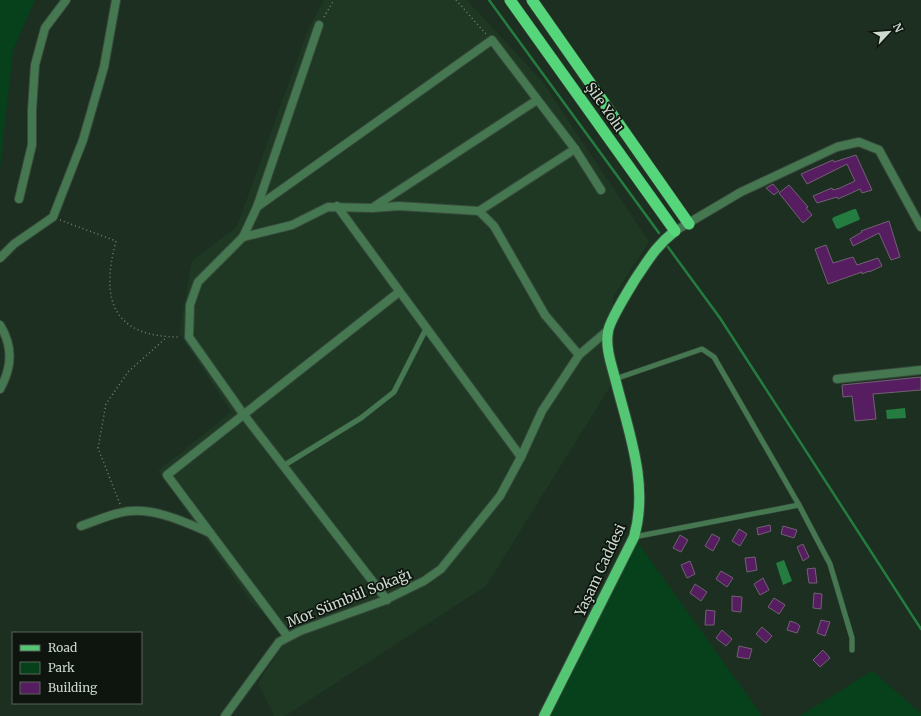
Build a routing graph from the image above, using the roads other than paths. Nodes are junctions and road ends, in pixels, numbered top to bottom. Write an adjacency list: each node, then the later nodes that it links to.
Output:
1 (66, 0): 9 (street)
2 (116, 0): 18 (street)
3 (510, 0): 16 (highway, Şile Yolu)
4 (532, 0): 14 (highway, Şile Yolu)
5 (319, 25): 11 (street)
6 (537, 100): 7 (street); 11 (street); 12 (street)
7 (575, 149): 8 (street); 13 (street)
8 (601, 190)
9 (20, 199)
10 (337, 206): 12 (street); 17 (street); 19 (street)
11 (257, 207): 17 (street)
12 (371, 208): 13 (street)
13 (479, 211): 23 (street)
14 (689, 224): 15 (street); 16 (street)
15 (921, 227)
16 (675, 232): 22 (main road, Yaşam Caddesi)
17 (243, 237): 28 (street)
18 (0, 258)
19 (399, 292): 21 (street); 28 (street)
20 (0, 324): 27 (street)
21 (426, 329): 29 (street); 30 (lane)
22 (608, 331): 23 (street, Mor Sümbül Sokağı); 26 (main road, Yaşam Caddesi)
23 (579, 354): 29 (street, Mor Sümbül Sokağı)
24 (921, 370): 25 (street)
25 (837, 379)
26 (615, 380): 31 (lane); 34 (main road, Yaşam Caddesi)
27 (0, 389)
28 (244, 415): 30 (street); 33 (street)
29 (521, 456): 35 (street, Mor Sümbül Sokağı)
30 (283, 466): 35 (street)
31 (799, 505): 34 (lane); 37 (lane)
32 (81, 526): 33 (street)
33 (211, 533): 36 (street)
34 (634, 538): 39 (main road, Yaşam Caddesi)
35 (387, 600): 36 (street, Mor Sümbül Sokağı)
36 (288, 637): 38 (street, Mor Sümbül Sokağı)
37 (852, 650)
38 (225, 716)
39 (544, 716)

